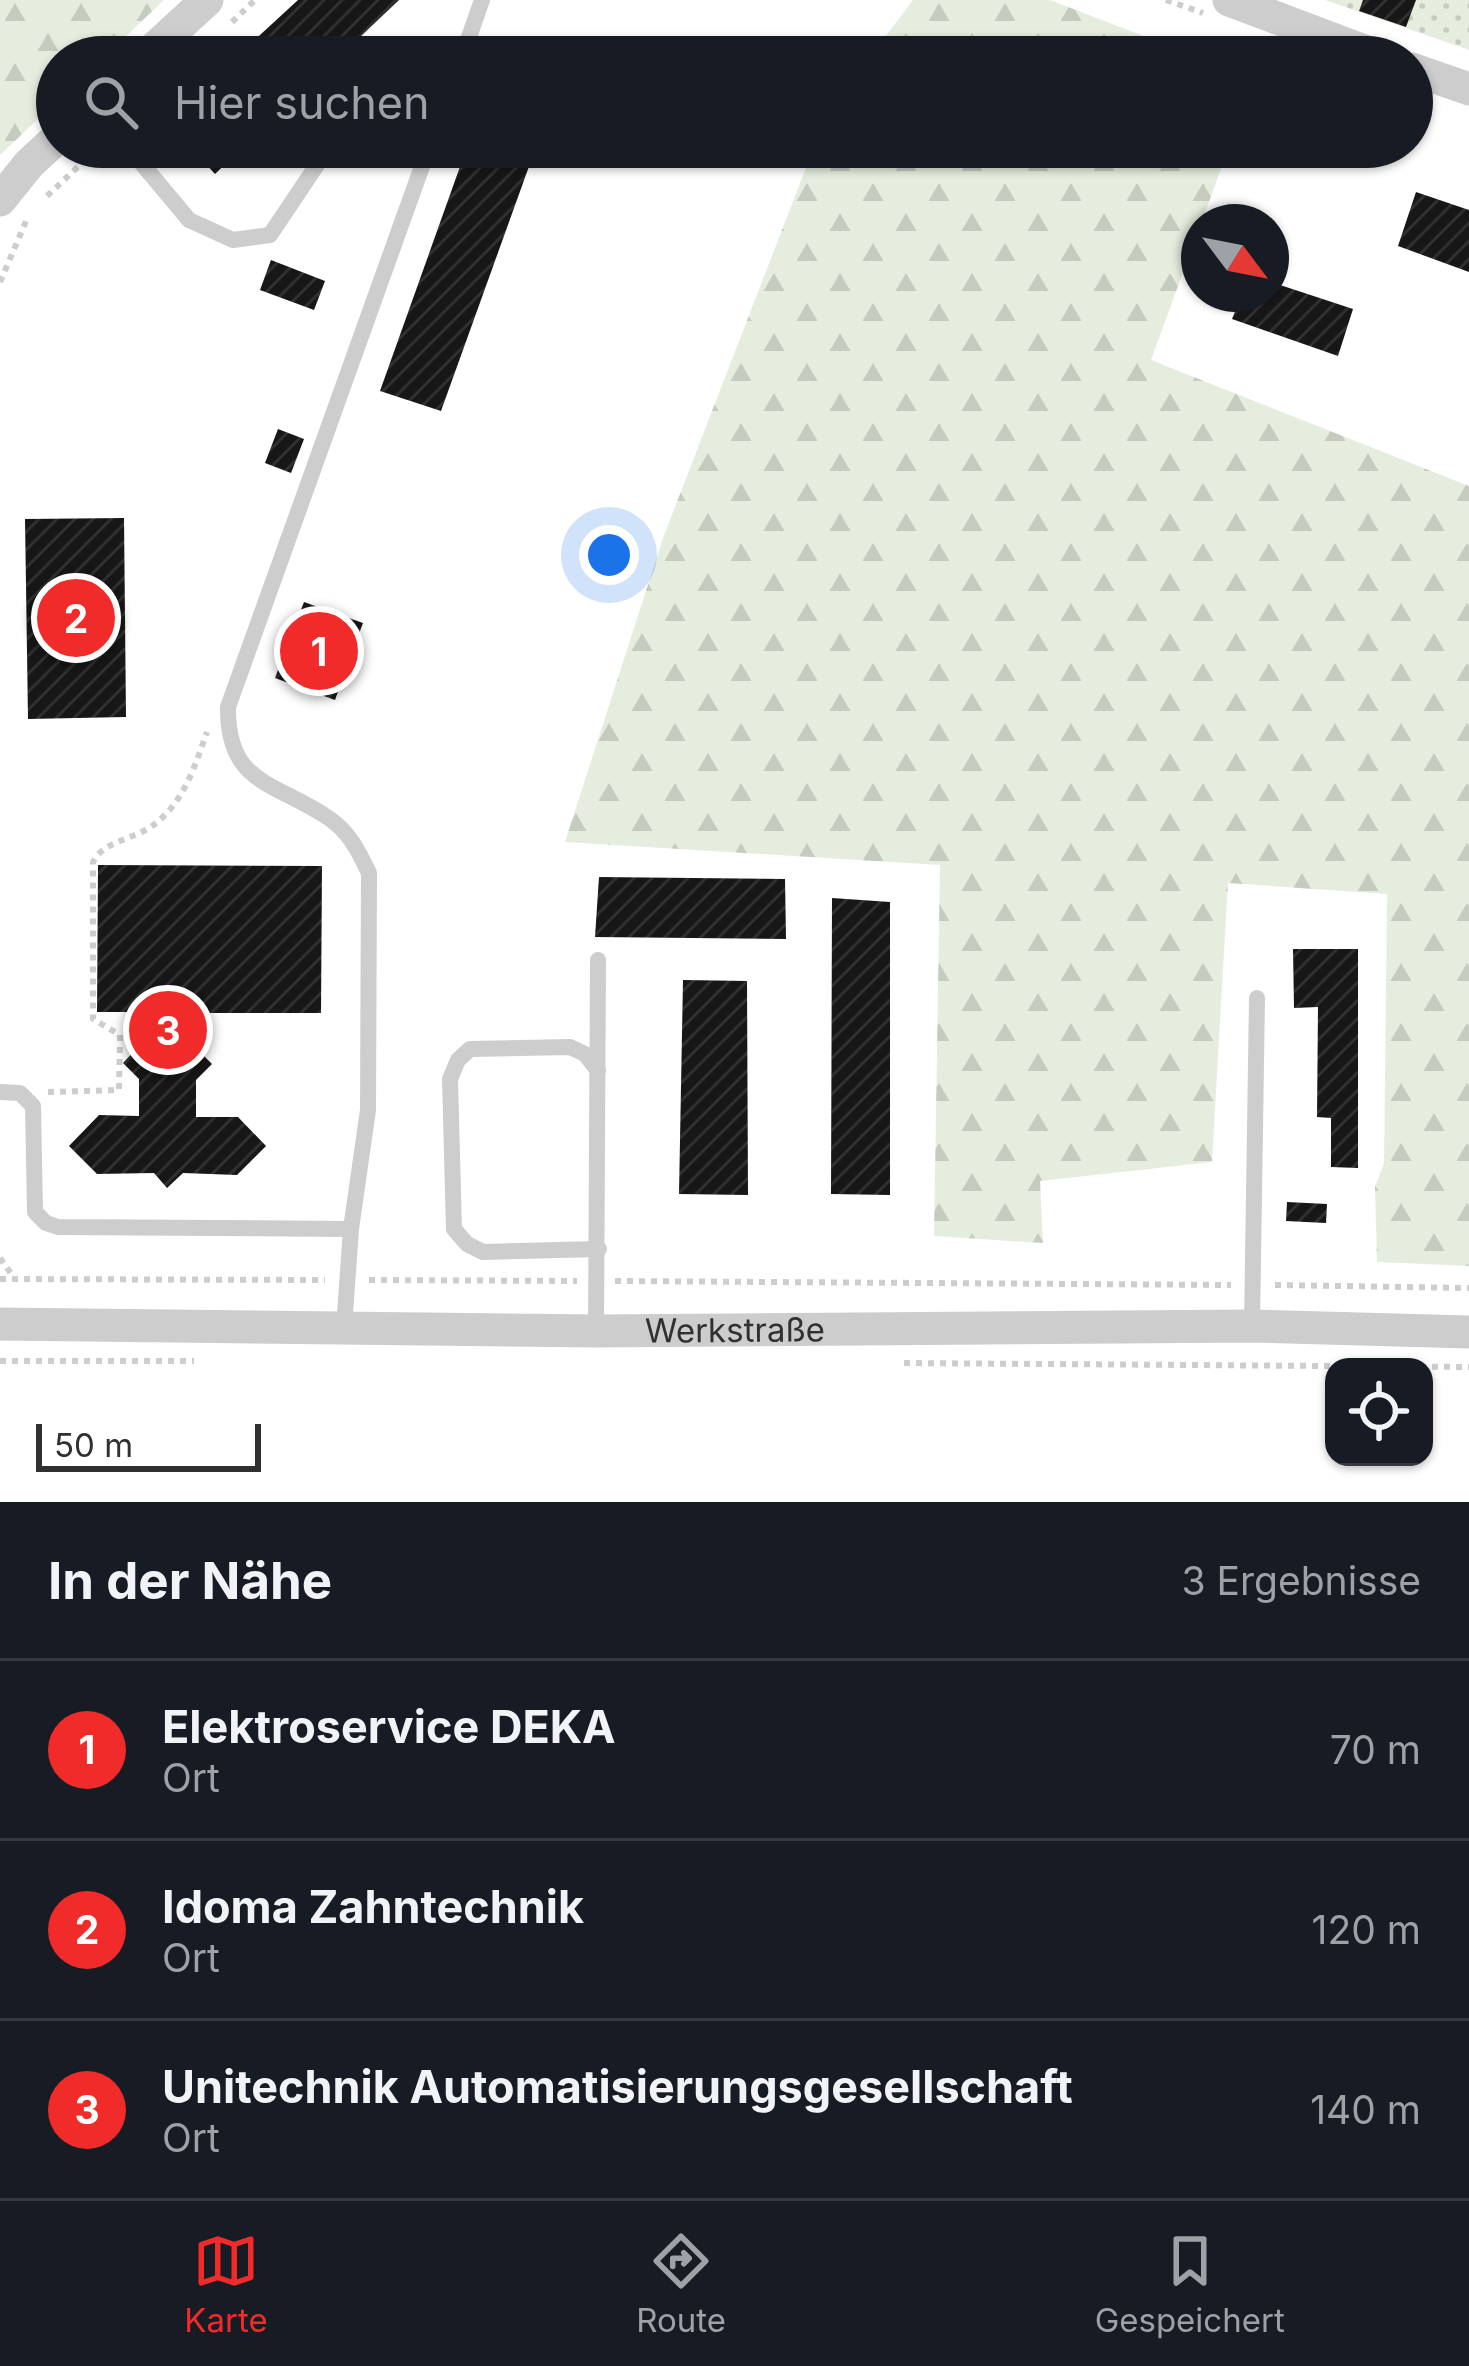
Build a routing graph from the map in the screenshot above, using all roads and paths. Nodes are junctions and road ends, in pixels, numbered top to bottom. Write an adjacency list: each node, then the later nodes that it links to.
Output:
1 (207, 0): 5 (street)
2 (482, 0): 6 (lane)
3 (1228, 0): 4 (street)
4 (1265, 6): 7 (street)
5 (168, 36)
6 (469, 36)
7 (1333, 36)
8 (1433, 76): 9 (street)
9 (1469, 89)
10 (36, 157): 16 (street)
11 (77, 168): 15 (path)
12 (146, 168): 13 (lane)
13 (315, 168)
14 (421, 168): 18 (lane)
15 (42, 201)
16 (16, 205): 17 (path)
17 (0, 282)
18 (228, 707): 23 (path); 24 (lane)
19 (598, 960): 21 (lane)
20 (1257, 998): 31 (lane)
21 (598, 1071): 25 (lane); 25 (lane)
22 (0, 1092): 23 (lane)
23 (20, 1093): 24 (lane)
24 (351, 1229): 29 (lane)
25 (598, 1249): 30 (lane)
26 (0, 1258): 28 (path)
27 (0, 1280): 28 (path)
28 (14, 1280): 29 (path)
29 (348, 1280): 30 (path); 35 (lane)
30 (599, 1281): 31 (path); 36 (lane)
31 (1252, 1285): 32 (path); 34 (lane)
32 (1469, 1288)
33 (0, 1324): 35 (street, Werkstraße)
34 (1252, 1326): 36 (street, Werkstraße); 37 (street, Werkstraße)
35 (344, 1328): 36 (street, Werkstraße)
36 (596, 1331)
37 (1469, 1332)

